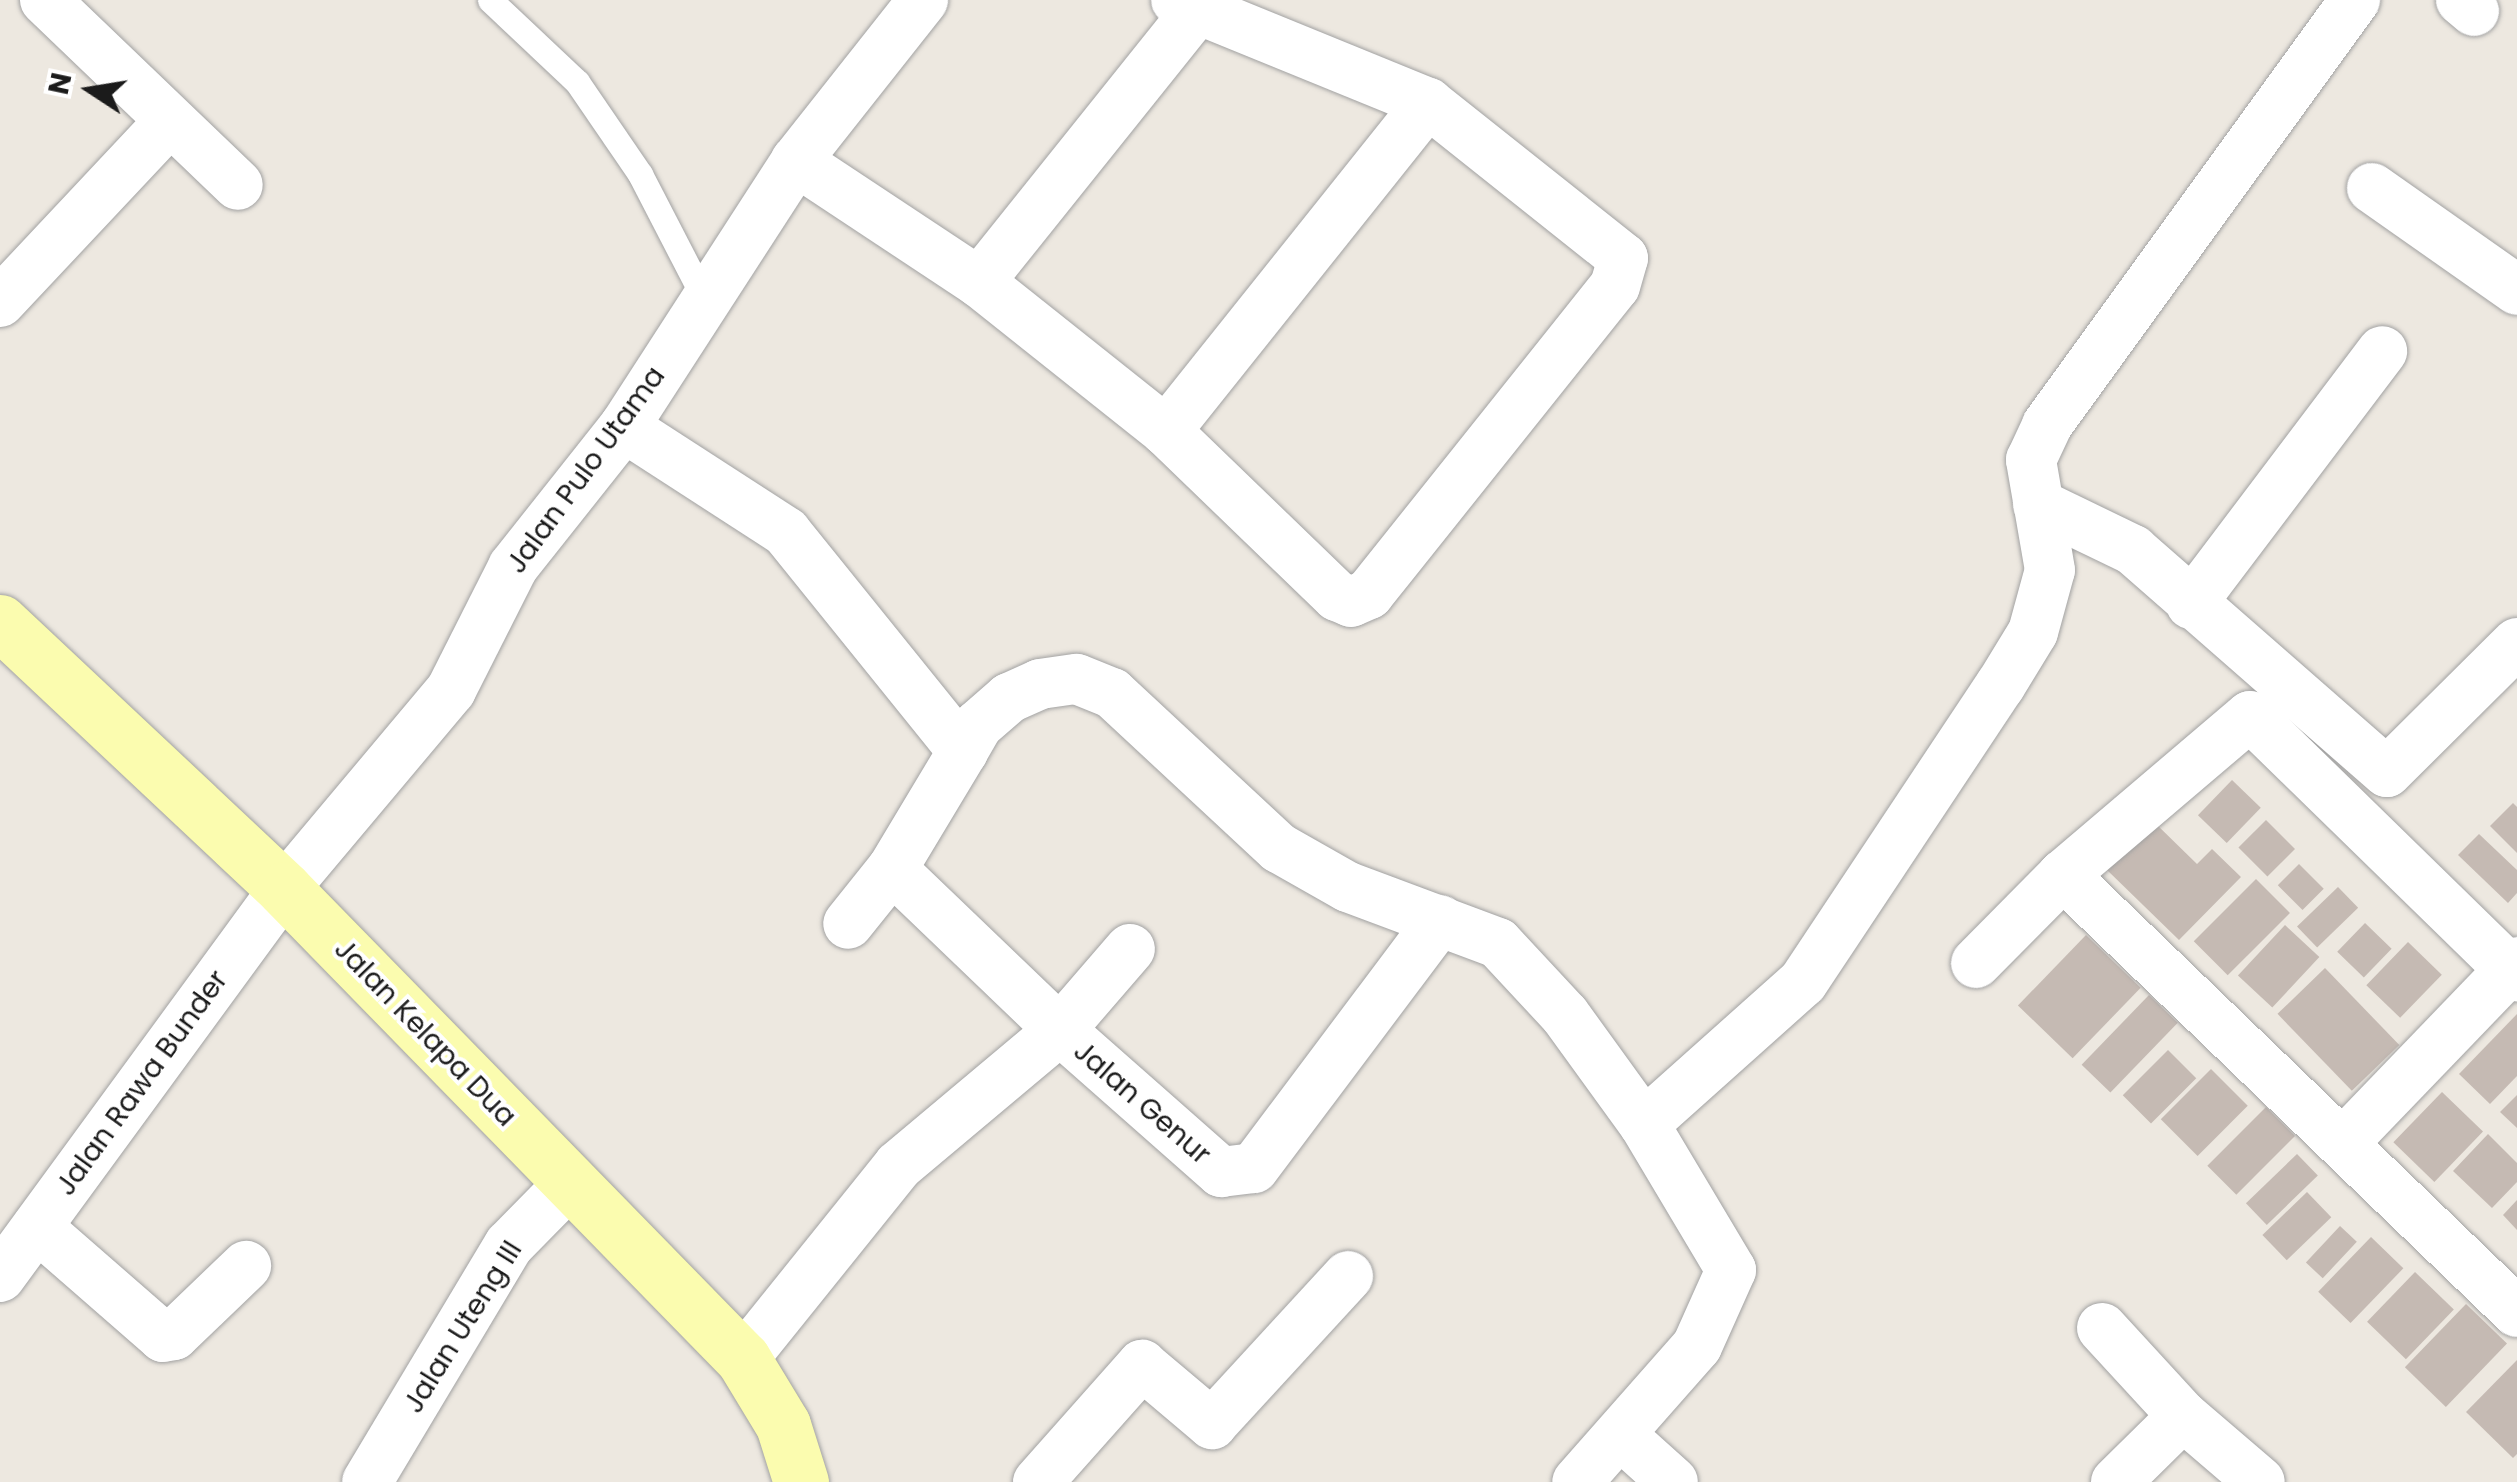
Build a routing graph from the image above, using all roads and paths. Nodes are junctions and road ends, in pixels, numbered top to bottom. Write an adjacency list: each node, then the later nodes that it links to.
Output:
1 (45, 0): 7 (street)
2 (490, 0): 13 (lane)
3 (923, 0): 8 (street, Jalan Pulo Utama)
4 (2355, 0): 18 (street)
5 (1186, 5): 6 (street); 11 (street)
6 (1428, 103): 17 (street); 17 (street)
7 (169, 122): 9 (street); 14 (street)
8 (796, 161): 11 (street); 13 (street, Jalan Pulo Utama)
9 (238, 185)
10 (2372, 188): 12 (street)
11 (979, 282): 17 (street)
12 (2517, 290)
13 (704, 298): 16 (street, Jalan Pulo Utama)
14 (0, 302)
15 (2382, 351): 19 (street)
16 (624, 426): 22 (street); 25 (street, Jalan Pulo Utama)
17 (1166, 431)
18 (2038, 504): 19 (street); 32 (street)
19 (2191, 604): 21 (street)
20 (0, 622): 25 (main road, Jalan Kelapa Dua)
21 (2517, 643)
22 (963, 751): 23 (street); 26 (street)
23 (892, 869): 27 (street); 31 (street)
24 (2063, 875): 29 (street); 30 (street); 33 (street)
25 (284, 889): 34 (main road, Jalan Kelapa Dua); 35 (street, Jalan Rawa Bunder)
26 (1440, 920): 31 (street, Jalan Genur); 32 (street)
27 (848, 924)
28 (1130, 949): 31 (street)
29 (1976, 963)
30 (2515, 969): 33 (street)
31 (1060, 1030): 41 (street, Jalan Genur)
32 (1644, 1124): 43 (street)
33 (2342, 1143): 39 (street)
34 (571, 1182): 41 (main road, Jalan Kelapa Dua); 44 (street, Jalan Uteng III)
35 (38, 1227): 36 (street); 38 (street, Jalan Rawa Bunder)
36 (246, 1266)
37 (1348, 1276): 46 (street)
38 (0, 1277)
39 (2517, 1312)
40 (2102, 1328): 42 (street)
41 (743, 1360): 45 (main road, Jalan Kelapa Dua)
42 (2183, 1416): 49 (street); 50 (street)
43 (1623, 1437): 47 (street); 48 (street)
44 (367, 1482)
45 (801, 1482)
46 (1038, 1482)
47 (1577, 1482)
48 (1672, 1482)
49 (2116, 1482)
50 (2260, 1482)

